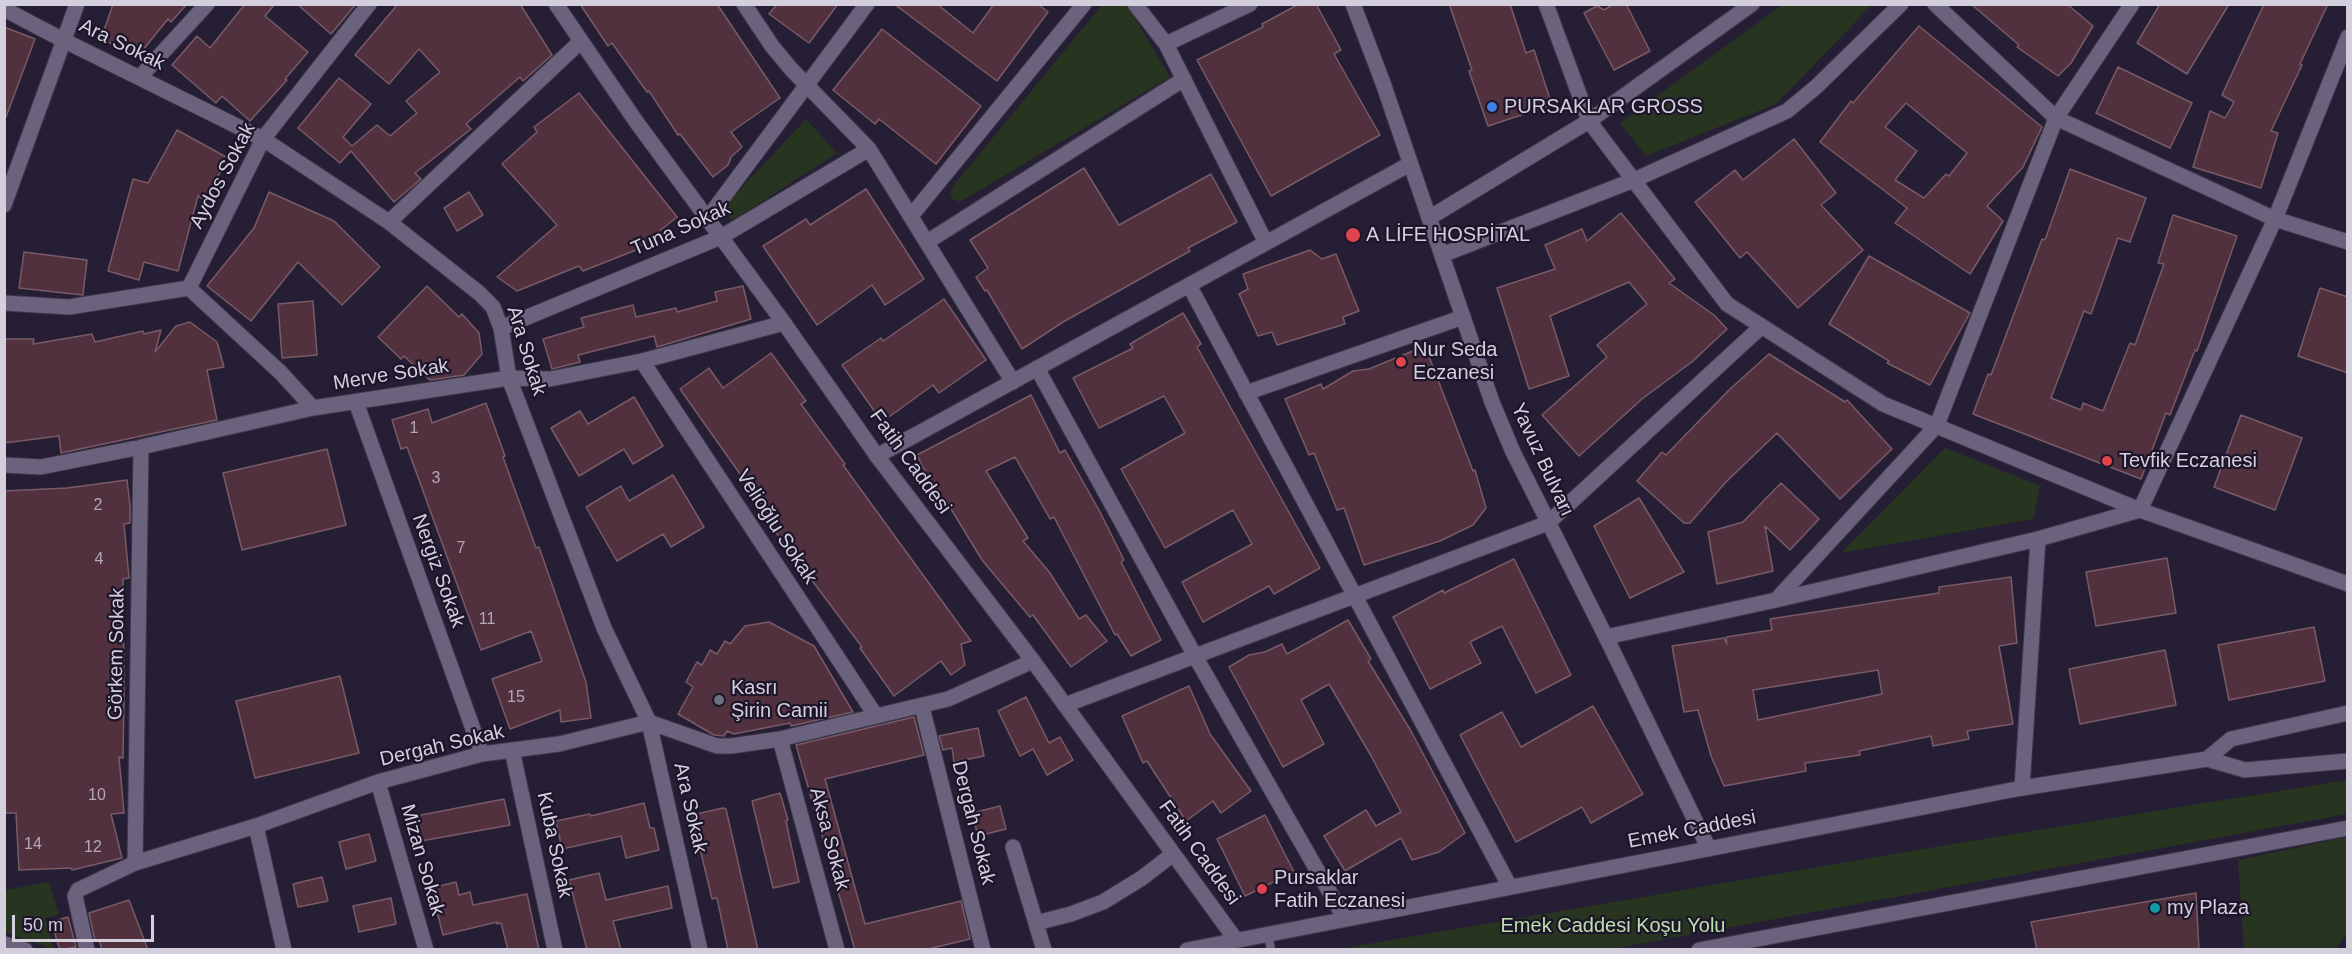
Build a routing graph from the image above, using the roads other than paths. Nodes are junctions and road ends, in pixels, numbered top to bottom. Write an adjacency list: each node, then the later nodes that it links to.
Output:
1 (77, 4): 18 (street)
2 (207, 4): 21 (street)
3 (369, 4): 26 (street, Aydos Sokak)
4 (556, 4): 19 (street, Fatih Caddesi)
5 (744, 4): 23 (street)
6 (867, 4): 23 (street, Tuna Sokak)
7 (1084, 4): 32 (street)
8 (1135, 4): 20 (street)
9 (1250, 4): 20 (street)
10 (1353, 4): 28 (street, Yavuz Bulvarı)
11 (1546, 4): 25 (street)
12 (1752, 4): 25 (street)
13 (1901, 4): 29 (street)
14 (1935, 4): 24 (street)
15 (2132, 4): 24 (street)
16 (4, 9): 18 (street, Ara Sokak)
17 (2348, 37): 35 (street)
18 (63, 40): 21 (street, Ara Sokak); 30 (street)
19 (580, 42): 34 (street, Fatih Caddesi); 36 (street)
20 (1166, 44): 22 (street)
21 (140, 77): 26 (street, Ara Sokak)
22 (1184, 79): 38 (street); 40 (street)
23 (806, 87): 27 (street); 34 (street, Tuna Sokak)
24 (2056, 118): 35 (street); 56 (street)
25 (1589, 121): 29 (street); 33 (street)
26 (263, 139): 36 (street, Ara Sokak); 43 (street, Aydos Sokak)
27 (869, 149): 32 (street); 37 (street, Tuna Sokak)
28 (1410, 164): 33 (street, Yavuz Bulvarı); 40 (street)
29 (1634, 180): 41 (street); 47 (street)
30 (9, 182): 31 (street)
31 (4, 205)
32 (911, 216): 38 (street)
33 (1429, 218): 41 (street, Yavuz Bulvarı)
34 (707, 219): 37 (street, Fatih Caddesi)
35 (2275, 219): 39 (street); 60 (street)
36 (389, 222): 48 (street, Ara Sokak)
37 (721, 237): 46 (street, Fatih Caddesi); 48 (street, Tuna Sokak)
38 (927, 242): 52 (street)
39 (2348, 242)
40 (1266, 243): 42 (street)
41 (1442, 255): 45 (street, Yavuz Bulvarı)
42 (1189, 285): 50 (street); 53 (street)
43 (189, 288): 44 (street); 55 (street)
44 (4, 303)
45 (1463, 317): 53 (street); 61 (street, Yavuz Bulvarı)
46 (784, 323): 49 (street, Merve Sokak); 58 (street, Fatih Caddesi)
47 (1762, 326): 56 (street); 61 (street)
48 (501, 328): 51 (street, Ara Sokak)
49 (642, 361): 51 (street, Merve Sokak); 72 (street, Velioğlu Sokak)
50 (1037, 368): 52 (street); 67 (street)
51 (509, 378): 54 (street, Merve Sokak); 73 (street, Ara Sokak)
52 (1013, 382): 58 (street)
53 (1246, 393): 64 (street)
54 (356, 402): 55 (street, Merve Sokak); 76 (street, Nergiz Sokak)
55 (313, 408): 57 (street, Merve Sokak)
56 (1937, 425): 60 (street); 65 (street)
57 (141, 447): 59 (street, Merve Sokak); 86 (street, Görkem Sokak)
58 (877, 456): 68 (street, Fatih Caddesi)
59 (4, 465)
60 (2140, 510): 62 (street); 63 (street)
61 (1548, 523): 64 (street); 66 (street, Yavuz Bulvarı)
62 (2038, 538): 65 (street); 80 (street)
63 (2348, 584)
64 (1355, 596): 67 (street); 87 (street)
65 (1776, 600): 66 (street)
66 (1606, 637): 84 (street, Yavuz Bulvarı)
67 (1195, 656): 69 (street); 88 (street)
68 (1033, 661): 69 (street, Fatih Caddesi); 70 (street)
69 (1065, 705): 85 (street, Fatih Caddesi)
70 (922, 707): 72 (street); 100 (street, Dergah Sokak)
71 (2348, 712): 77 (street)
72 (876, 716): 74 (street)
73 (649, 722): 74 (street); 75 (street, Dergah Sokak); 98 (street, Ara Sokak)
74 (780, 739): 99 (street, Aksa Sokak)
75 (512, 750): 76 (street, Dergah Sokak); 97 (street, Kuba Sokak)
76 (482, 754): 79 (street, Dergah Sokak)
77 (2207, 759): 78 (street, Emek Caddesi); 80 (street, Emek Caddesi)
78 (2348, 761)
79 (378, 782): 81 (street, Dergah Sokak); 96 (street, Mizan Sokak)
80 (2022, 788): 84 (street, Emek Caddesi)
81 (256, 826): 86 (street, Dergah Sokak); 95 (street)
82 (2348, 828): 104 (street)
83 (1013, 847): 89 (street)
84 (1709, 849): 87 (street, Emek Caddesi)
85 (1173, 854): 89 (street); 91 (street, Fatih Caddesi)
86 (135, 862): 94 (street, Dergah Sokak)
87 (1510, 887): 88 (street, Emek Caddesi)
88 (1345, 919): 90 (street, Emek Caddesi)
89 (1036, 923): 101 (street)
90 (1268, 934): 91 (street, Emek Caddesi); 103 (lane)
91 (1236, 940): 102 (street, Emek Caddesi)
92 (4, 944): 93 (street)
93 (25, 950)
94 (87, 950)
95 (284, 950)
96 (426, 950)
97 (555, 950)
98 (700, 950)
99 (837, 950)
100 (983, 950)
101 (1044, 950)
102 (1187, 950)
103 (1271, 950)
104 (1699, 950)

